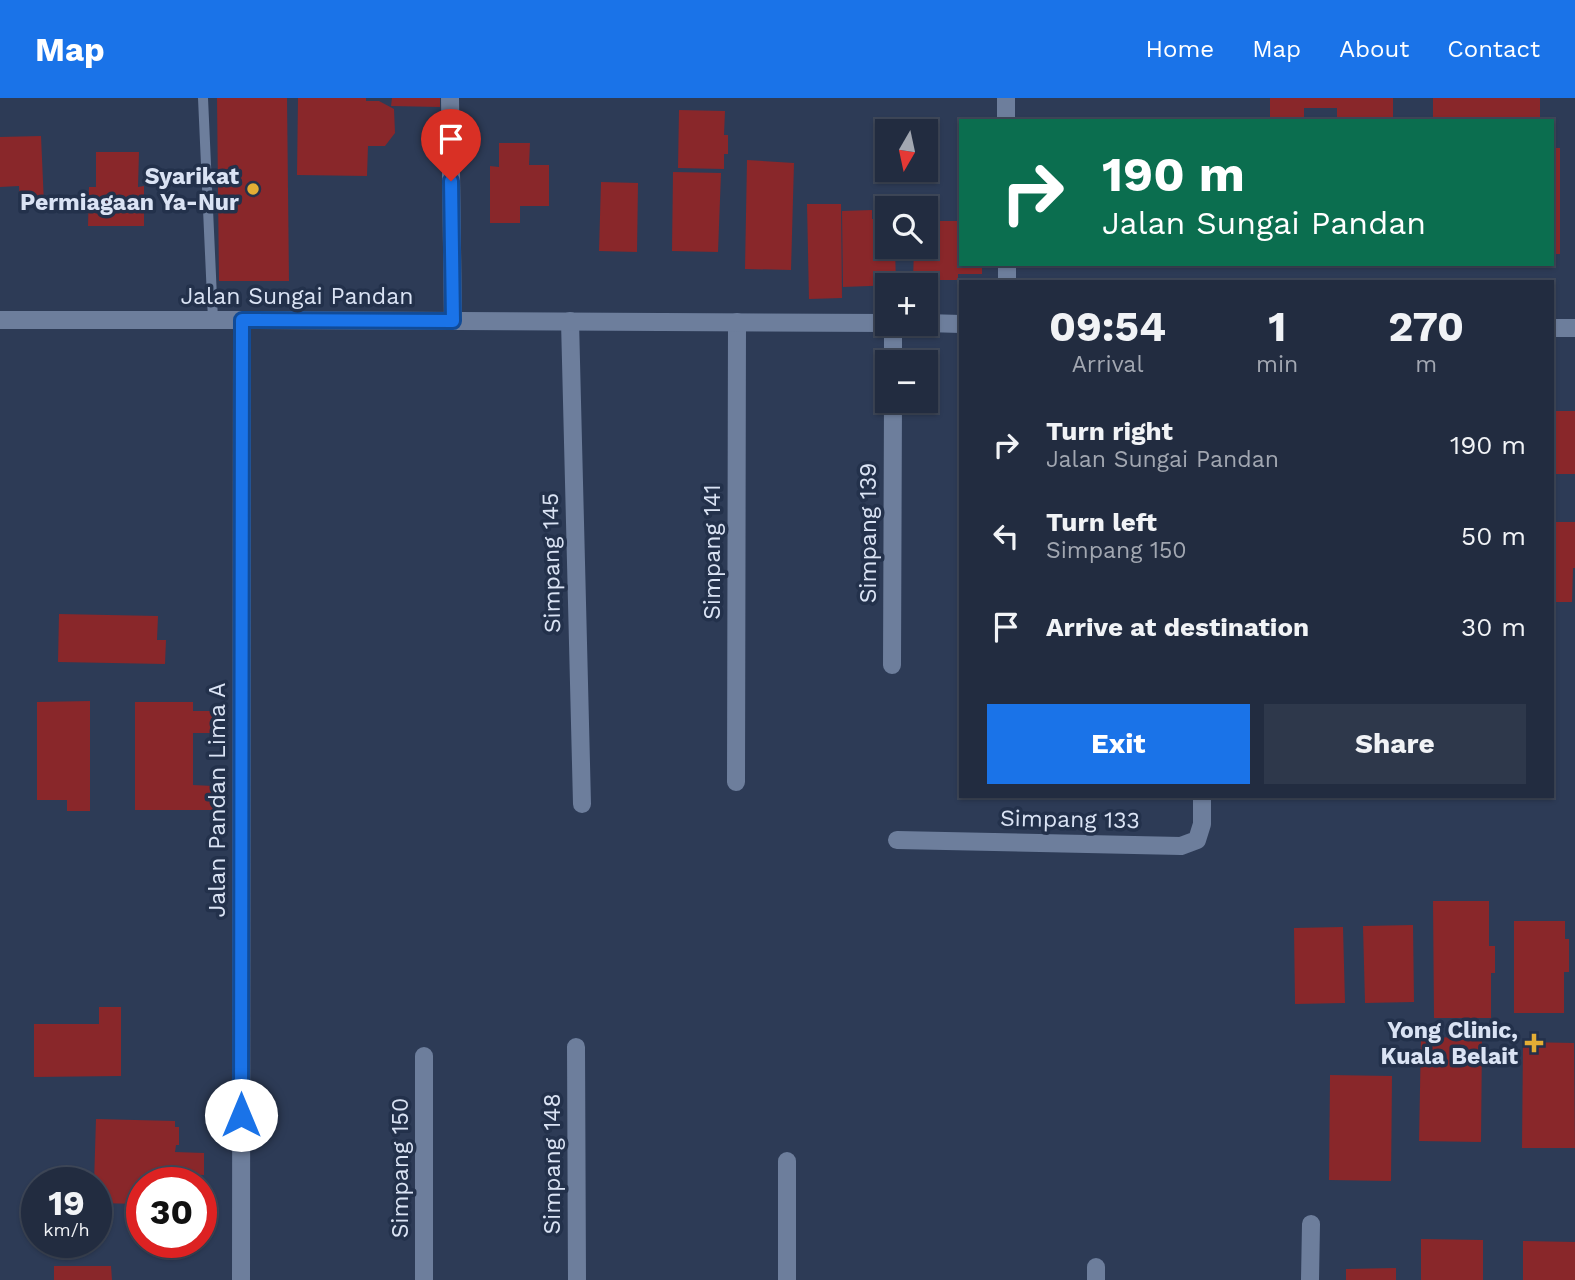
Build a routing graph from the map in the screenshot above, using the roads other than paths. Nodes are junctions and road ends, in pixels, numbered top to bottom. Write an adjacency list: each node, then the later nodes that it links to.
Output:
1 (203, 98): 6 (lane)
2 (450, 98): 8 (street)
3 (1006, 98): 4 (street)
4 (1006, 119)
5 (0, 320): 6 (street, Jalan Sungai Pandan)
6 (213, 320): 7 (street, Jalan Sungai Pandan)
7 (242, 320): 8 (street, Jalan Sungai Pandan); 26 (street, Jalan Pandan Lima A)
8 (453, 321): 9 (street, Jalan Sungai Pandan)
9 (570, 321): 10 (street, Jalan Sungai Pandan); 20 (street, Simpang 145)
10 (737, 322): 11 (street, Jalan Sungai Pandan); 18 (street, Simpang 141)
11 (875, 323)
12 (938, 323): 13 (street)
13 (959, 324)
14 (1554, 328): 15 (street)
15 (1575, 328)
16 (893, 413): 17 (street, Simpang 139)
17 (892, 665)
18 (736, 782)
19 (1202, 798): 21 (street, Simpang 133)
20 (582, 804)
21 (897, 840)
22 (576, 1047): 28 (street, Simpang 148)
23 (424, 1056): 27 (street, Simpang 150)
24 (787, 1161): 29 (street)
25 (1311, 1224): 30 (street)
26 (241, 1280)
27 (424, 1280)
28 (578, 1280)
29 (787, 1280)
30 (1310, 1280)

